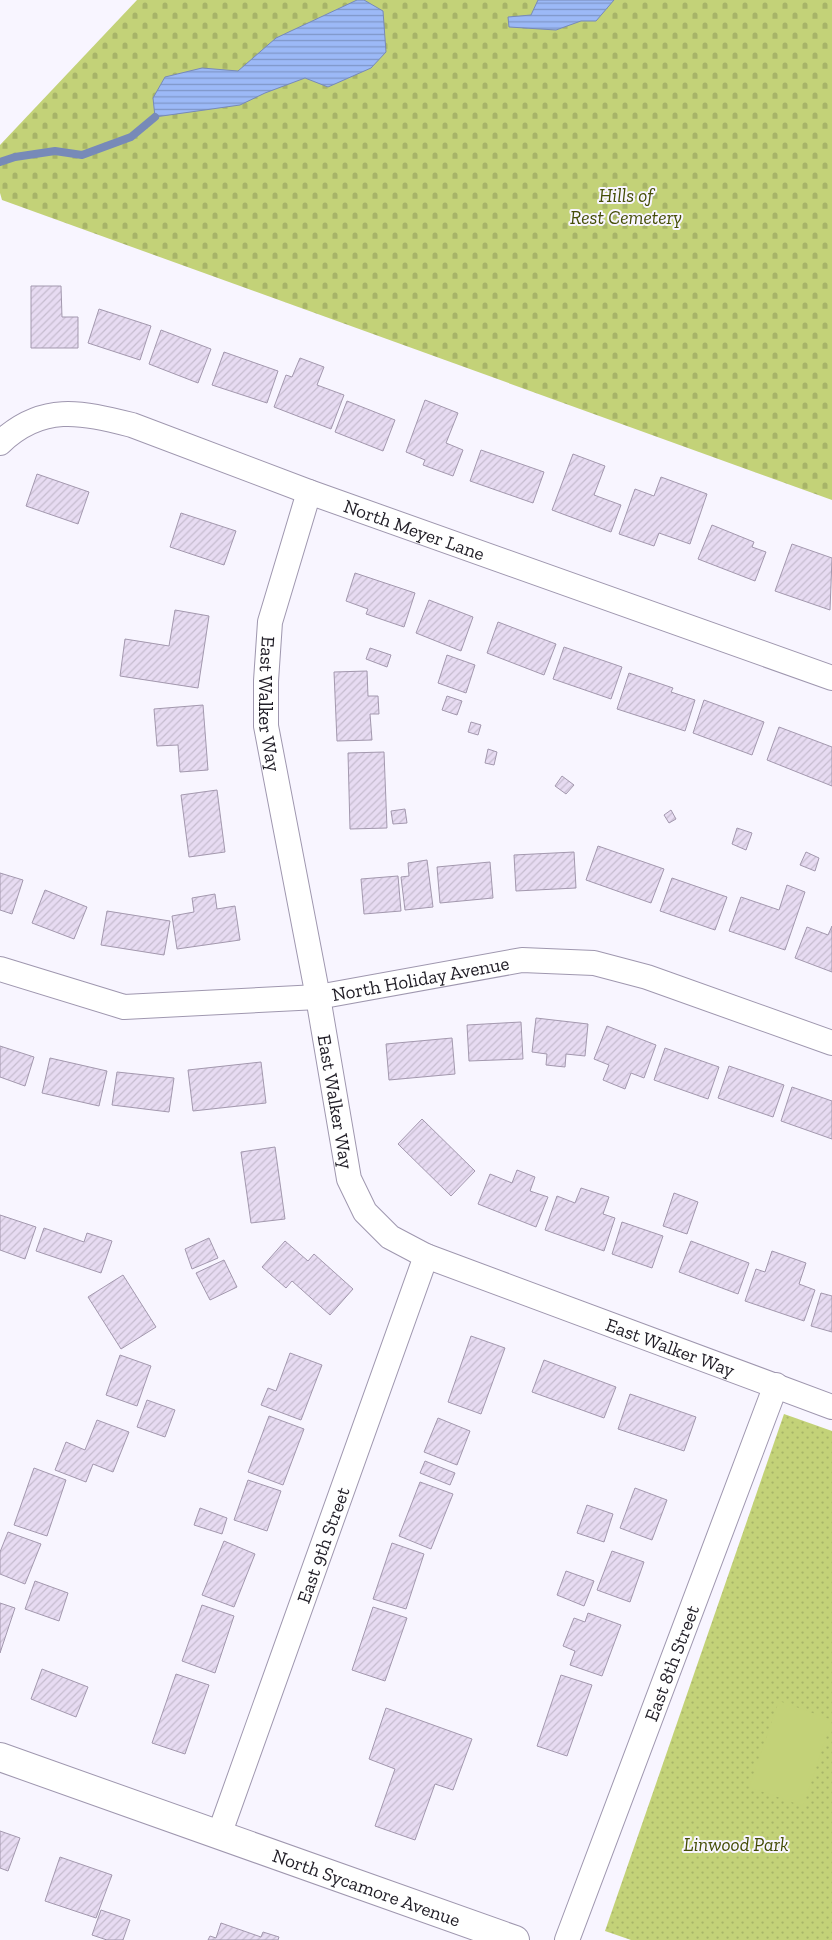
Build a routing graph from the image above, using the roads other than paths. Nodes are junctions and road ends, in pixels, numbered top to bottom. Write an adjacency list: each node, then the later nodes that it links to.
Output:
1 (0, 443): 2 (street, North Meyer Lane)
2 (309, 492): 3 (street, North Meyer Lane); 5 (street, East Walker Way)
3 (832, 678)
4 (0, 969): 5 (street, North Holiday Avenue)
5 (318, 997): 6 (street, North Holiday Avenue); 7 (street, East Walker Way)
6 (832, 1043)
7 (426, 1256): 8 (street, East Walker Way); 11 (street, East 9th Street)
8 (776, 1385): 9 (street, East Walker Way); 13 (street, East 8th Street)
9 (832, 1407)
10 (0, 1757): 11 (main road, North Sycamore Avenue)
11 (219, 1834): 12 (main road, North Sycamore Avenue)
12 (514, 1940)
13 (566, 1940)

